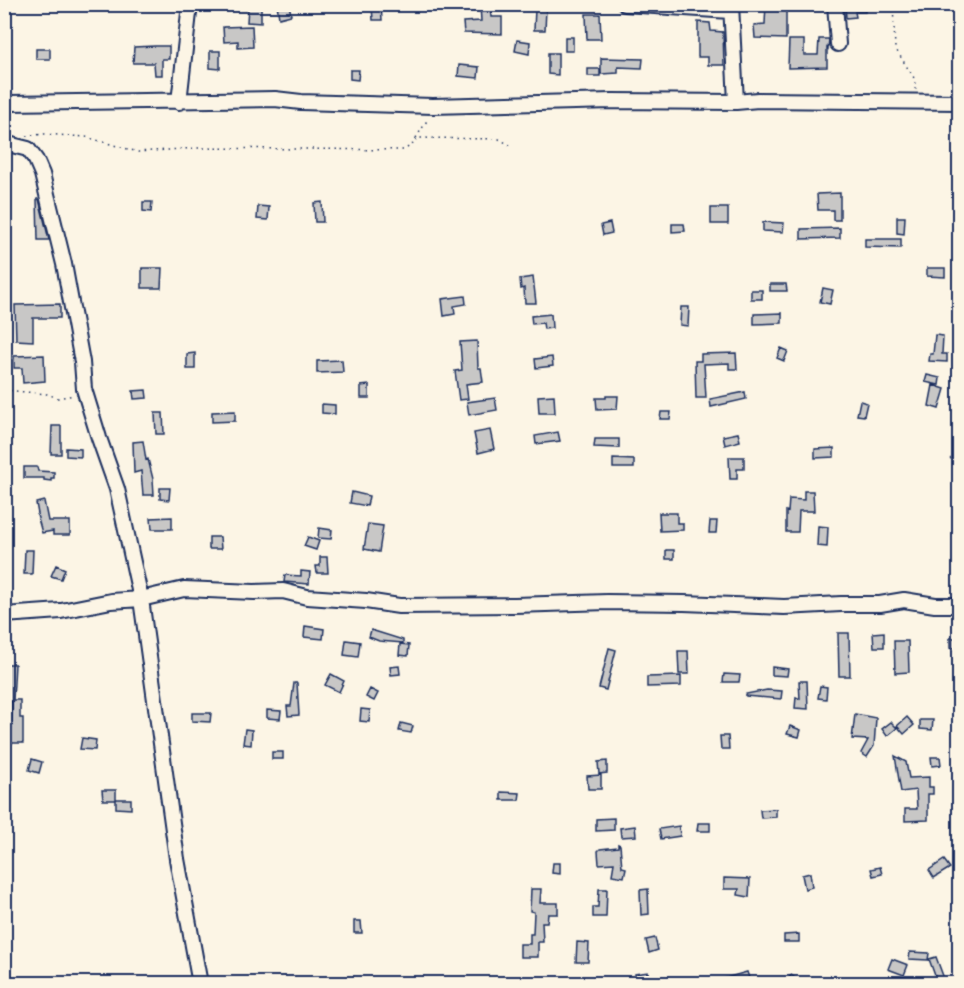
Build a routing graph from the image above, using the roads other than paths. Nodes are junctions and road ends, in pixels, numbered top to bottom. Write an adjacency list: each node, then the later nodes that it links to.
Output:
1 (190, 4): 7 (street)
2 (626, 4): 4 (street)
3 (835, 4): 5 (street)
4 (730, 8): 8 (street)
5 (838, 45)
6 (6, 101): 7 (street)
7 (179, 102): 8 (street)
8 (736, 102): 9 (street)
9 (960, 102)
10 (4, 143): 11 (street)
11 (141, 599): 12 (street); 13 (street); 14 (street)
12 (960, 606)
13 (4, 615)
14 (200, 984)

